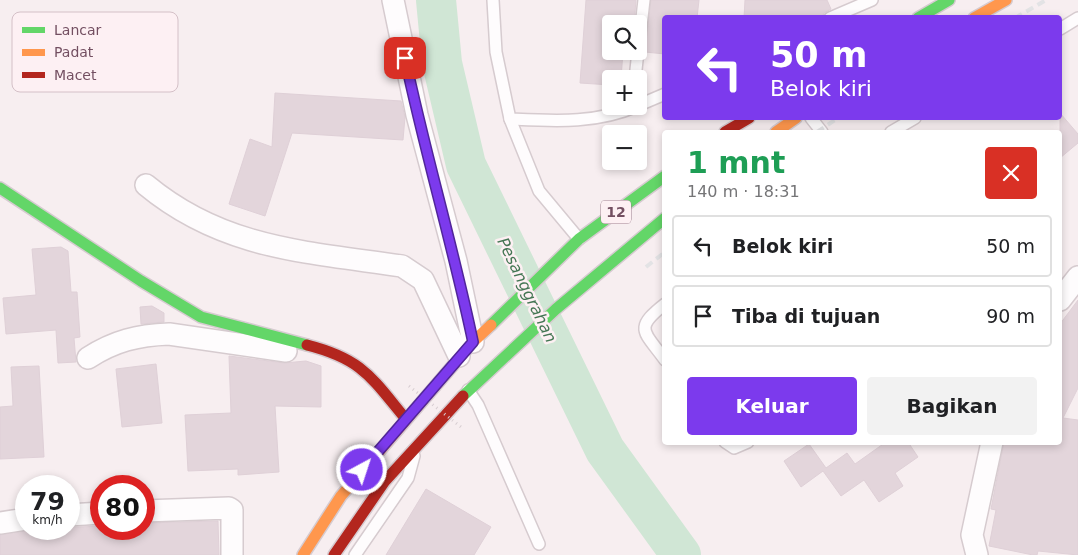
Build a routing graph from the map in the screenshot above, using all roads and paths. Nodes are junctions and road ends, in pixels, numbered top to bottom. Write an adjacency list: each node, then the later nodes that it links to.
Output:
1 (393, 0): 33 (street)
2 (493, 0): 16 (lane)
3 (644, 0): 7 (lane)
4 (872, 0): 8 (lane)
5 (949, 0): 9 (main road)
6 (1006, 0): 10 (main road)
7 (642, 15)
8 (837, 15)
9 (923, 15)
10 (979, 15)
11 (1078, 18): 12 (lane)
12 (1062, 27)
13 (662, 95): 14 (lane)
14 (647, 102)
15 (616, 115): 16 (lane)
16 (510, 119): 29 (lane)
17 (745, 120): 21 (main road)
18 (793, 120): 22 (main road)
19 (813, 120): 23 (lane)
20 (912, 120): 24 (lane)
21 (728, 130)
22 (779, 130)
23 (820, 130)
24 (894, 130)
25 (662, 178): 29 (main road, 12)
26 (146, 185): 33 (street)
27 (0, 188): 36 (main road)
28 (662, 220): 38 (main road, 12)
29 (579, 239): 33 (main road, 12)
30 (1078, 277): 31 (street)
31 (1062, 297)
32 (662, 306): 34 (lane)
33 (472, 343): 39 (main road, 12)
34 (662, 356)
35 (88, 358): 36 (street)
36 (350, 360): 39 (main road)
37 (409, 386): 40 (path, bridge)
38 (468, 390): 41 (main road, 12); 48 (lane)
39 (405, 418): 50 (main road, 12)
40 (461, 427)
41 (416, 444): 51 (main road, 12); 52 (lane)
42 (730, 445): 43 (lane)
43 (741, 445)
44 (991, 445): 53 (street)
45 (155, 511): 49 (street)
46 (15, 521): 47 (street)
47 (0, 523)
48 (539, 544)
49 (232, 555)
50 (303, 555)
51 (334, 555)
52 (355, 555)
53 (977, 555)

